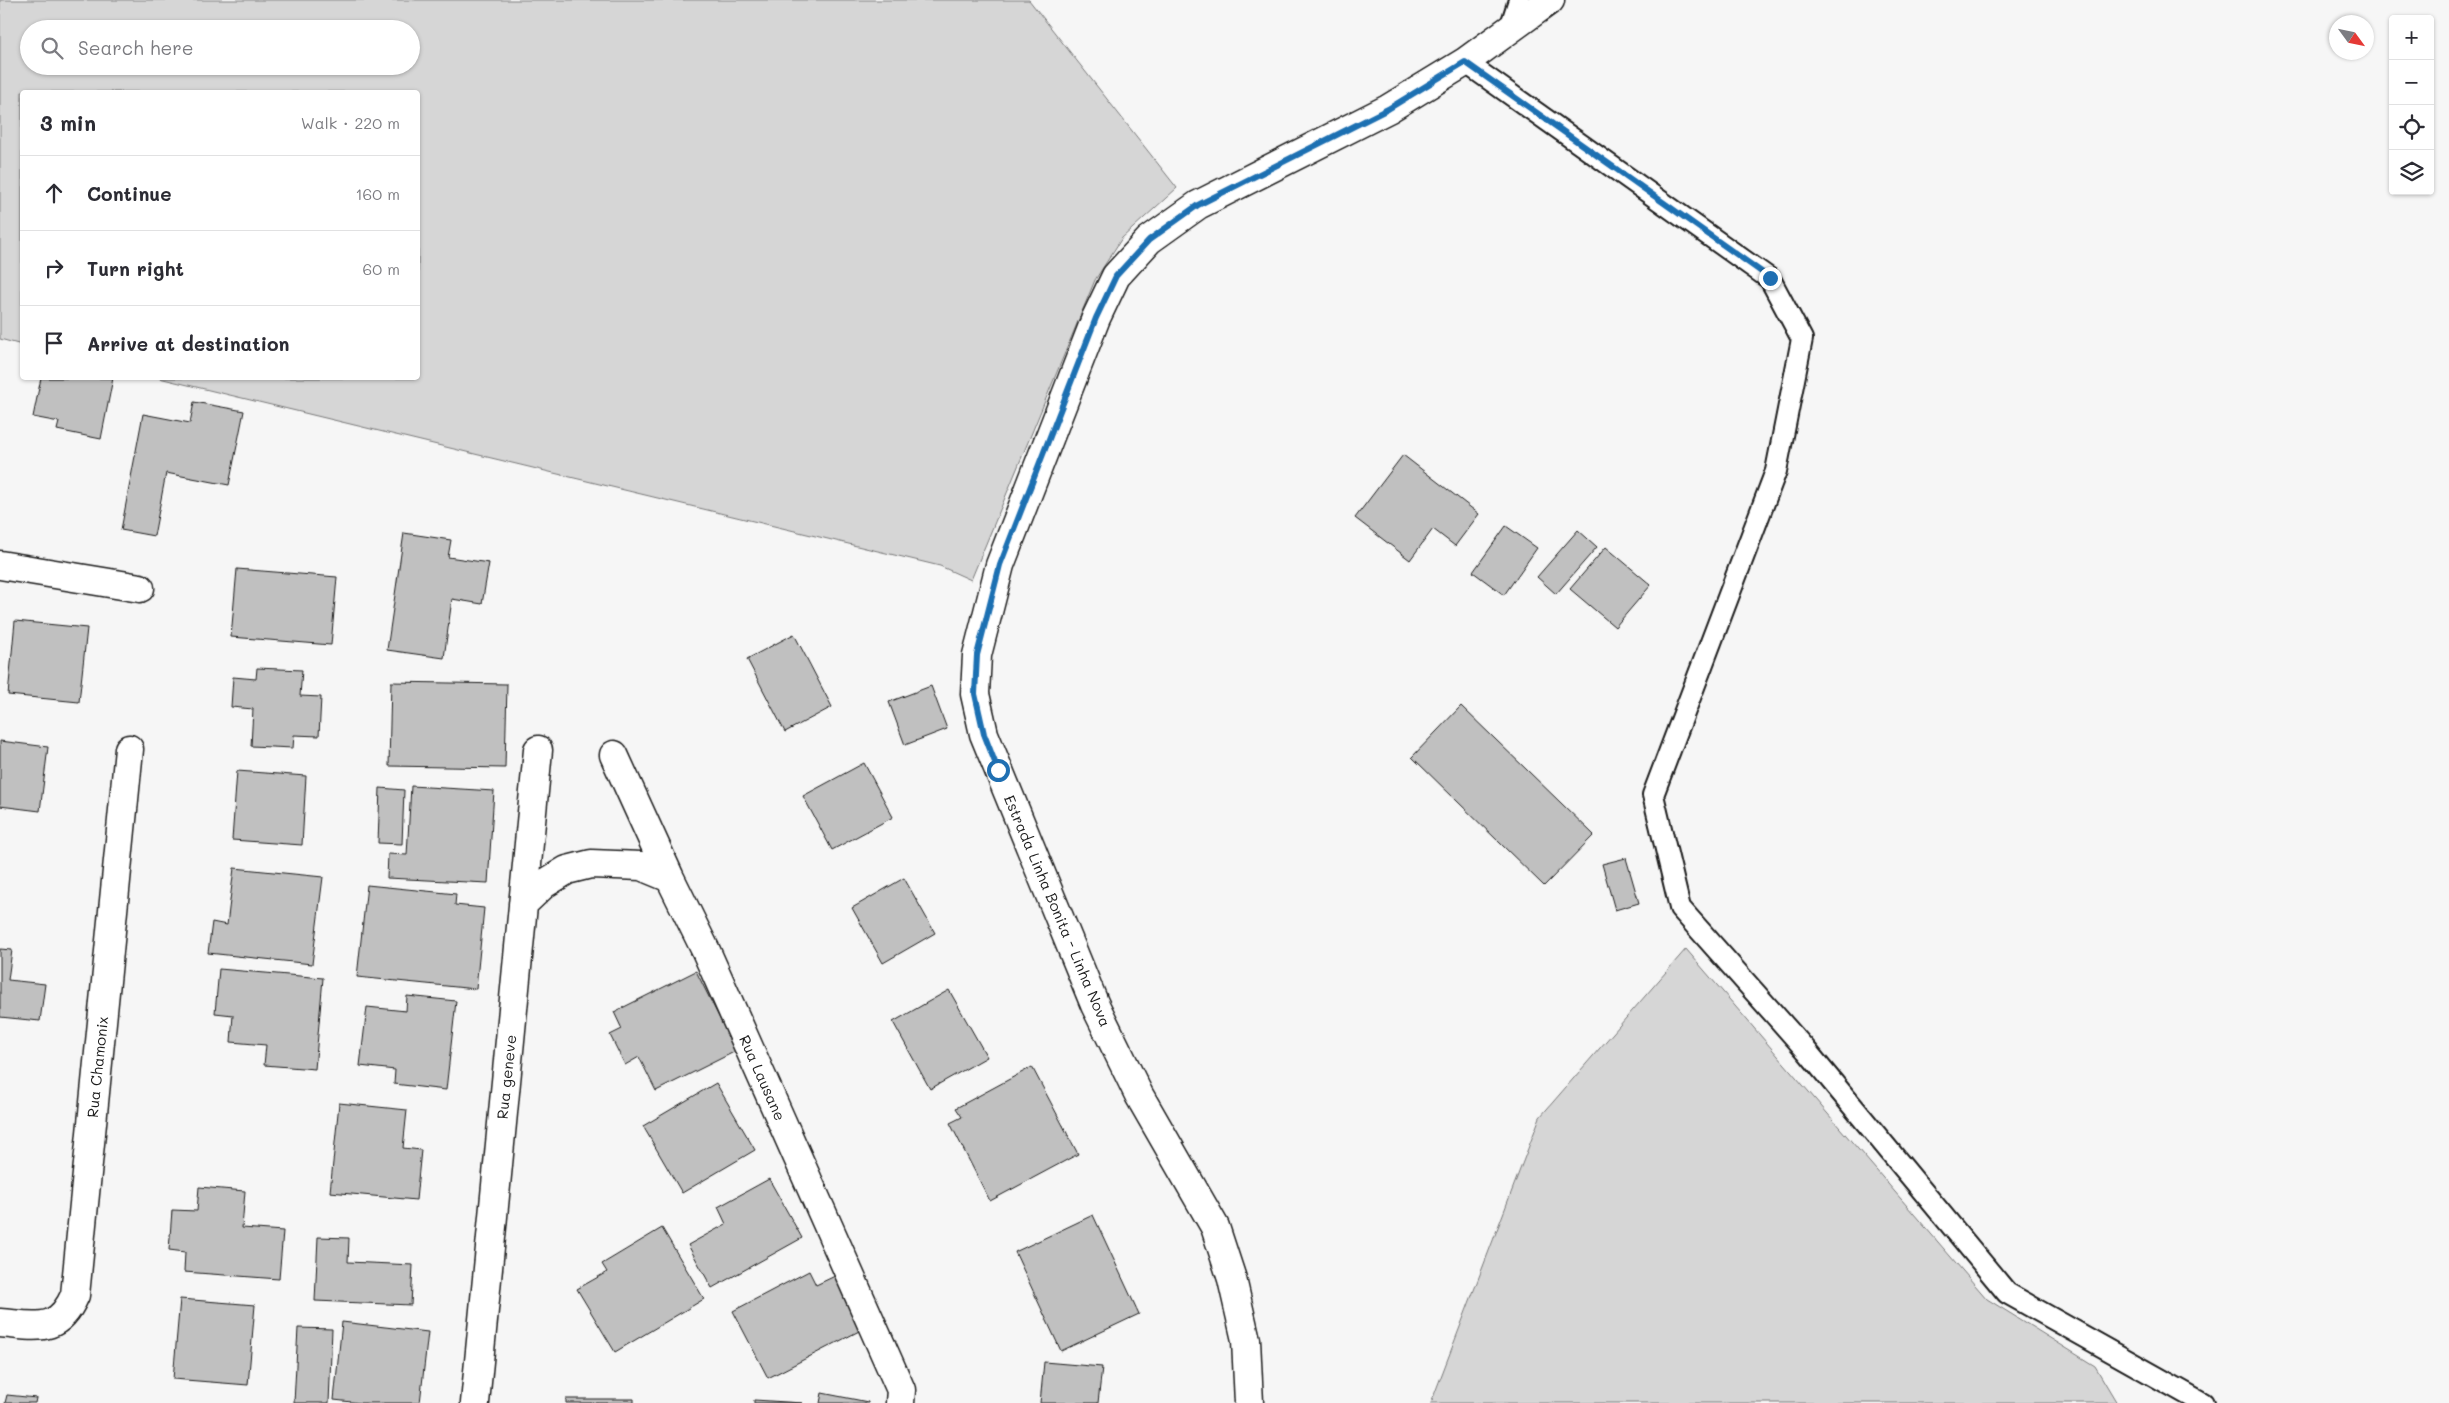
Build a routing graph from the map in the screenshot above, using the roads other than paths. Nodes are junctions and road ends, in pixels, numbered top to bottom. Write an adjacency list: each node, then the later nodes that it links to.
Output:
1 (1519, 0): 3 (lane)
2 (1550, 0): 3 (street, Estrada Linha Bonita - Linha Nova)
3 (1509, 32): 4 (street, Estrada Linha Bonita - Linha Nova)
4 (1465, 62): 15 (street, Estrada Linha Bonita - Linha Nova); 16 (lane)
5 (0, 565): 6 (street)
6 (140, 588)
7 (129, 749): 12 (street, Rua Chamonix)
8 (538, 750): 11 (street, Rua geneve)
9 (614, 755): 10 (street, Rua Lausane)
10 (670, 878): 11 (street); 14 (street, Rua Lausane)
11 (524, 904): 13 (street, Rua geneve)
12 (0, 1324)
13 (475, 1403)
14 (900, 1403)
15 (1249, 1403)
16 (2203, 1403)

